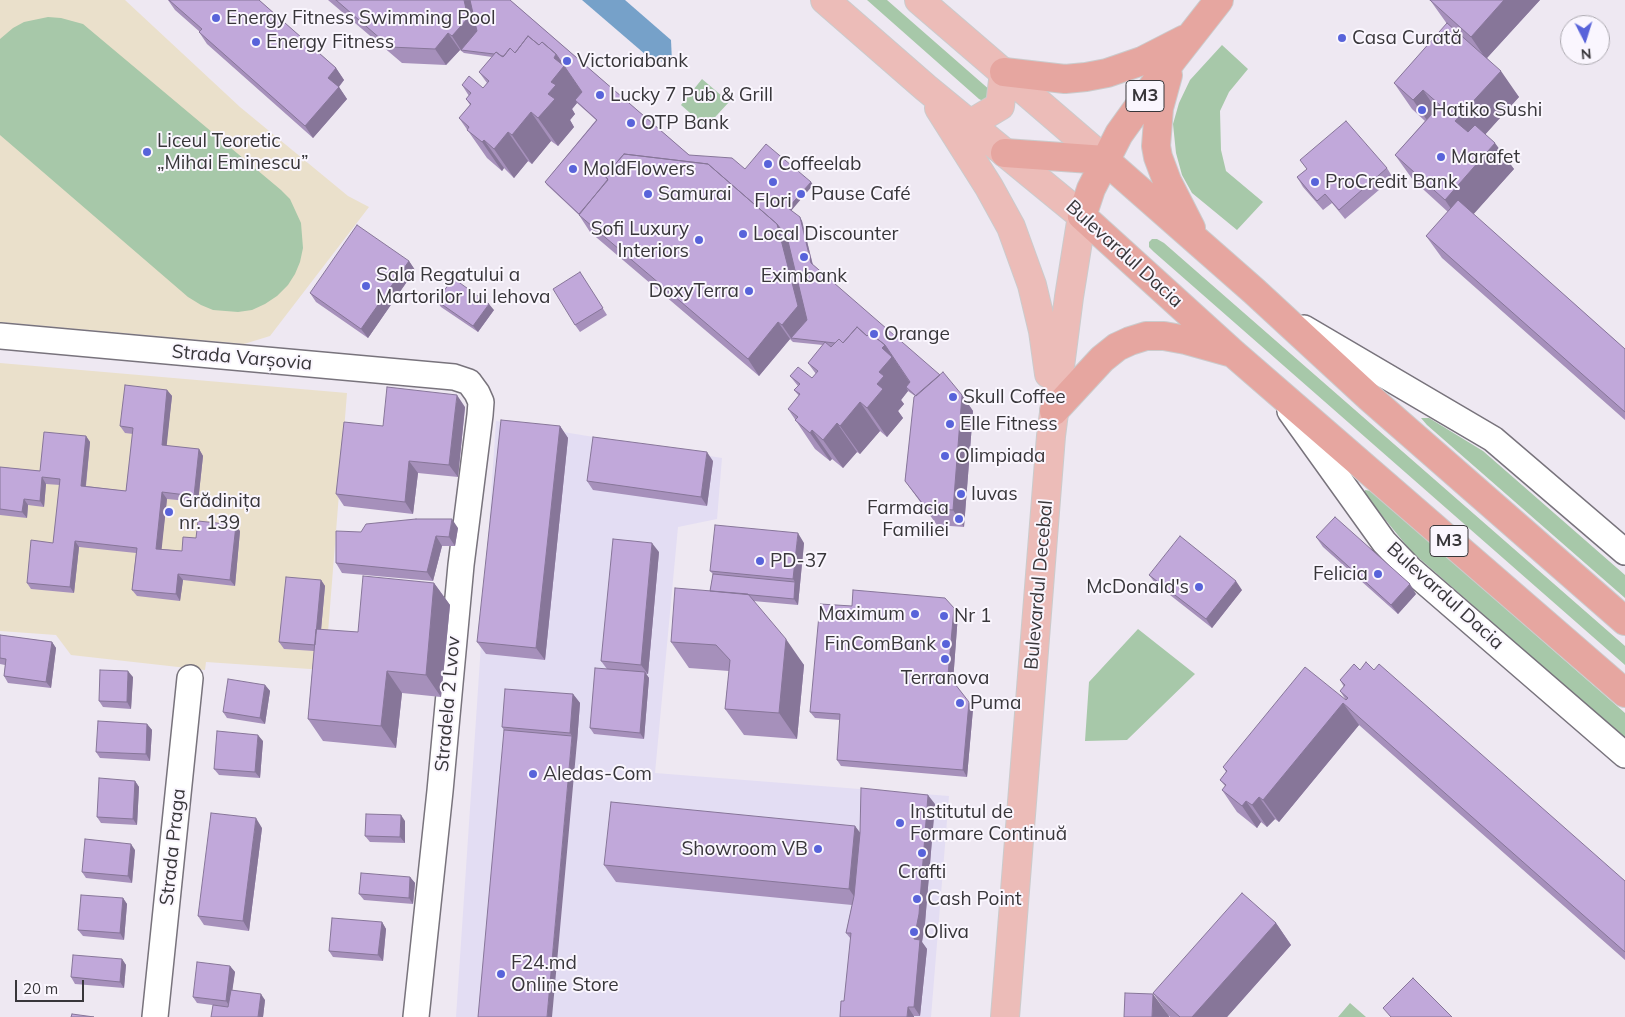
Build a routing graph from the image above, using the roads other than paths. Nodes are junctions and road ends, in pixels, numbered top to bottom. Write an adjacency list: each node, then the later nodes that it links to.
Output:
1 (824, 0): 7 (main road, Bulevardul Dacia)
2 (919, 0): 6 (main road)
3 (1219, 0): 4 (highway, M3)
4 (1190, 36): 5 (highway, M3); 6 (highway)
5 (1172, 60): 10 (highway, M3); 12 (highway)
6 (1004, 72): 8 (main road); 10 (main road)
7 (926, 88): 8 (main road, Bulevardul Dacia); 18 (main road)
8 (970, 124): 9 (main road, Bulevardul Dacia)
9 (1005, 153): 10 (highway); 11 (main road, Bulevardul Dacia)
10 (1105, 160): 11 (highway, Bulevardul Decebal / M3); 12 (highway)
11 (1082, 216): 15 (highway, Bulevardul Dacia / M3); 18 (main road, Bulevardul Decebal)
12 (1197, 241): 13 (highway)
13 (1278, 313): 19 (street); 20 (highway)
14 (0, 336): 17 (street, Strada Varșovia)
15 (1234, 354): 16 (highway, Bulevardul Dacia / M3); 18 (highway)
16 (1274, 388): 22 (highway, Bulevardul Dacia / M3); 23 (street, Bulevardul Dacia)
17 (477, 393): 25 (street, Stradela 2 Lvov)
18 (1054, 411): 26 (main road, Bulevardul Decebal)
19 (1625, 552)
20 (1625, 621)
21 (190, 678): 24 (street, Strada Praga)
22 (1625, 693)
23 (1625, 755)
24 (155, 1017)
25 (416, 1017)
26 (1005, 1017)

